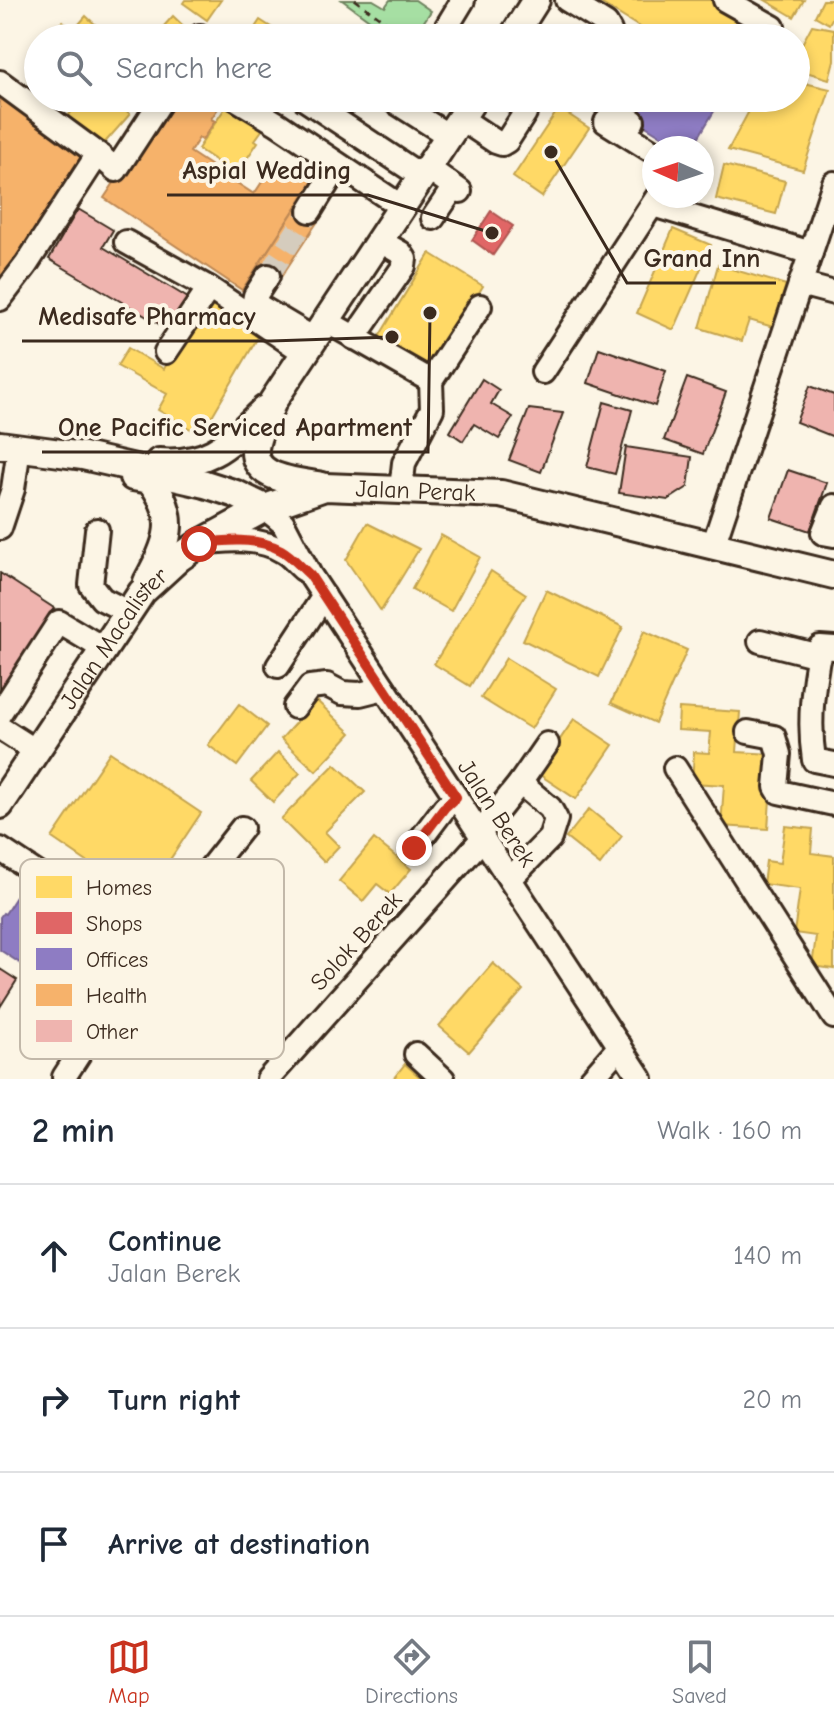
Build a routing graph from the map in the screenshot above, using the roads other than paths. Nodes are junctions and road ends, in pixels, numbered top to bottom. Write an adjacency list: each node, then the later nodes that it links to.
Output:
1 (463, 0): 5 (street)
2 (536, 0): 6 (main road)
3 (567, 0): 7 (street)
4 (725, 0): 8 (street)
5 (448, 24)
6 (521, 24)
7 (606, 24)
8 (768, 24)
9 (0, 82): 10 (street)
10 (24, 100)
11 (41, 112): 21 (street)
12 (154, 112): 21 (street)
13 (258, 112): 22 (street)
14 (326, 112): 23 (street)
15 (525, 112): 17 (street)
16 (619, 112): 18 (street)
17 (461, 117): 23 (main road)
18 (633, 121)
19 (606, 122): 20 (street)
20 (642, 144)
21 (98, 154): 37 (street)
22 (338, 166): 25 (street); 28 (street)
23 (424, 172): 25 (main road); 29 (street)
24 (834, 183): 32 (street)
25 (402, 207): 31 (main road)
26 (651, 208): 42 (street)
27 (679, 208): 32 (street)
28 (310, 211)
29 (433, 218)
30 (126, 242): 35 (street)
31 (391, 247): 39 (main road); 40 (street)
32 (811, 253): 34 (street)
33 (268, 276): 39 (street)
34 (800, 284): 36 (street); 55 (street)
35 (209, 288): 39 (street); 41 (street)
36 (834, 293)
37 (0, 299)
38 (480, 306): 43 (street)
39 (315, 338): 40 (street); 44 (main road)
40 (360, 341): 43 (street)
41 (166, 352)
42 (543, 372)
43 (431, 381): 48 (street)
44 (273, 401): 46 (main road); 47 (main road)
45 (9, 446): 46 (main road); 51 (street); 59 (main road)
46 (109, 462): 50 (main road)
47 (325, 487): 48 (main road, Jalan Perak); 50 (main road, Jalan Perak)
48 (401, 489): 55 (main road, Jalan Perak)
49 (834, 506): 53 (street)
50 (265, 508): 54 (main road, Jalan Macalister); 56 (street, Jalan Berek)
51 (0, 528)
52 (97, 530): 59 (street)
53 (834, 535)
54 (199, 544): 56 (street, Jalan Berek); 59 (main road, Jalan Macalister)
55 (713, 546): 57 (main road, Jalan Perak)
56 (310, 575): 58 (street, Jalan Berek)
57 (834, 575)
58 (324, 596): 63 (street); 64 (street, Jalan Berek)
59 (135, 602): 61 (main road, Jalan Macalister)
60 (760, 641): 62 (street)
61 (104, 649): 66 (street); 70 (main road, Jalan Macalister)
62 (826, 652): 71 (street)
63 (278, 666)
64 (384, 688): 65 (street); 75 (street, Jalan Berek)
65 (295, 707)
66 (0, 713)
67 (0, 728): 70 (street)
68 (748, 732): 76 (street)
69 (547, 744): 74 (street, Solok Berek)
70 (36, 751): 73 (main road, Jalan Macalister)
71 (834, 764)
72 (675, 768): 85 (street)
73 (8, 777): 77 (main road, Jalan Macalister)
74 (520, 783): 79 (street, Solok Berek); 84 (street)
75 (456, 797): 79 (street, Jalan Berek); 80 (street)
76 (834, 804)
77 (0, 805)
78 (242, 828): 82 (street)
79 (481, 836): 84 (street, Jalan Berek); 90 (street, Solok Berek)
80 (414, 848)
81 (0, 849): 83 (street)
82 (218, 859)
83 (20, 862)
84 (510, 879): 86 (street, Jalan Berek)
85 (834, 1017)
86 (620, 1046): 92 (street); 93 (street, Jalan Berek)
87 (416, 1054): 91 (street)
88 (76, 1059): 89 (street)
89 (64, 1077)
90 (268, 1079)
91 (443, 1079)
92 (591, 1079)
93 (641, 1079)

